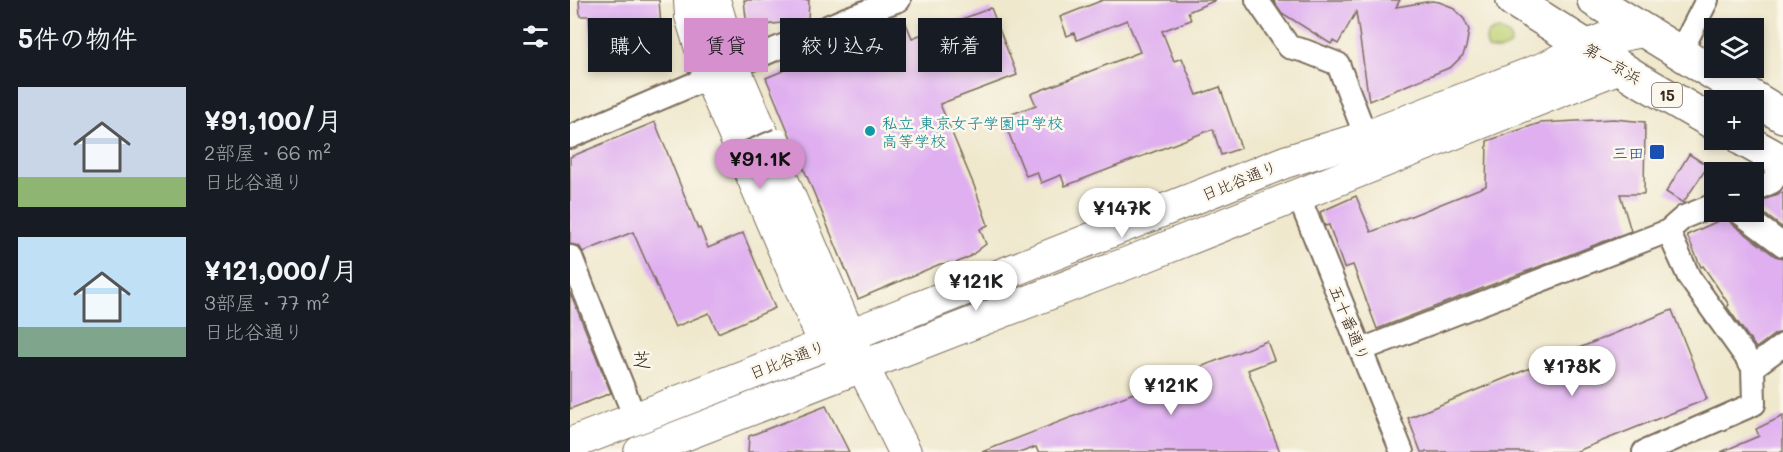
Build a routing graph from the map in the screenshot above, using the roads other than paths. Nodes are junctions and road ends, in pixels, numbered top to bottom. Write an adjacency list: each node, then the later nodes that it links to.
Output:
1 (690, 0): 12 (main road)
2 (714, 0): 12 (main road)
3 (899, 0): 12 (street)
4 (1257, 0): 16 (street)
5 (1514, 0): 9 (highway, 第一京浜 / 15)
6 (1594, 0): 8 (highway, 15)
7 (1707, 0): 10 (street)
8 (1642, 31): 9 (main road, 日比谷通り); 10 (highway, 15)
9 (1585, 47): 11 (highway, 第一京浜 / 15); 16 (main road, 日比谷通り)
10 (1680, 53): 13 (highway, 15)
11 (1620, 67): 14 (highway, 第一京浜 / 15); 22 (main road, 日比谷通り)
12 (722, 73): 15 (street); 28 (main road)
13 (1783, 116)
14 (1704, 117)
15 (570, 137)
16 (1366, 137): 28 (main road, 日比谷通り)
17 (778, 140): 19 (street, bridge)
18 (1761, 150): 20 (highway)
19 (731, 160)
20 (1783, 163): 21 (street)
21 (1764, 186)
22 (1298, 195): 30 (street, 五十番通り); 31 (main road, 日比谷通り)
23 (1704, 209): 25 (street)
24 (1752, 222): 26 (street)
25 (1668, 231): 30 (street); 32 (street)
26 (1783, 245)
27 (571, 257): 33 (street)
28 (838, 340): 31 (main road); 33 (main road, 日比谷通り)
29 (1783, 345): 32 (street)
30 (1361, 351): 37 (street, 五十番通り)
31 (862, 365): 35 (main road, 日比谷通り); 36 (main road)
32 (1753, 367): 38 (street)
33 (635, 418): 34 (main road, 日比谷通り)
34 (570, 444)
35 (640, 452)
36 (905, 452)
37 (1402, 452)
38 (1644, 452)

